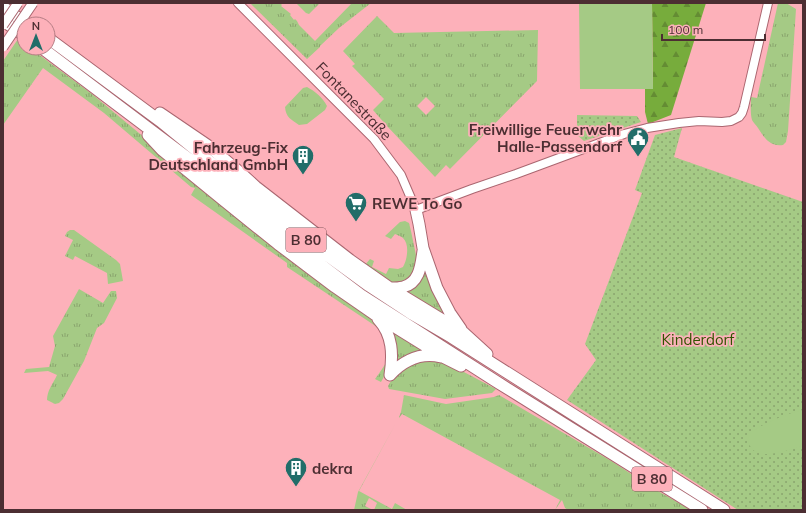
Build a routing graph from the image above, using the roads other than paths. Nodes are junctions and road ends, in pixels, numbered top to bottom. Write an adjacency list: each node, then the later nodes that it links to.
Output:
1 (18, 3): 8 (main road, bridge)
2 (33, 3): 11 (main road, bridge)
3 (238, 3): 15 (street, Fontanestraße)
4 (768, 3): 15 (street)
5 (3, 7): 6 (highway)
6 (16, 16)
7 (3, 21): 9 (highway)
8 (3, 25)
9 (16, 30)
10 (56, 44): 13 (highway, B 80)
11 (3, 47)
12 (53, 56): 14 (highway, B 80)
13 (120, 91): 17 (highway); 21 (highway, B 80)
14 (125, 111): 18 (highway); 22 (highway, B 80)
15 (416, 210): 16 (highway)
16 (423, 248): 17 (highway); 19 (highway)
17 (390, 288): 19 (highway)
18 (374, 314): 20 (highway); 20 (highway)
19 (464, 333): 21 (highway)
20 (445, 358): 22 (highway)
21 (518, 380): 24 (highway, B 80)
22 (497, 382): 23 (highway, B 80)
23 (702, 510)
24 (724, 510)

